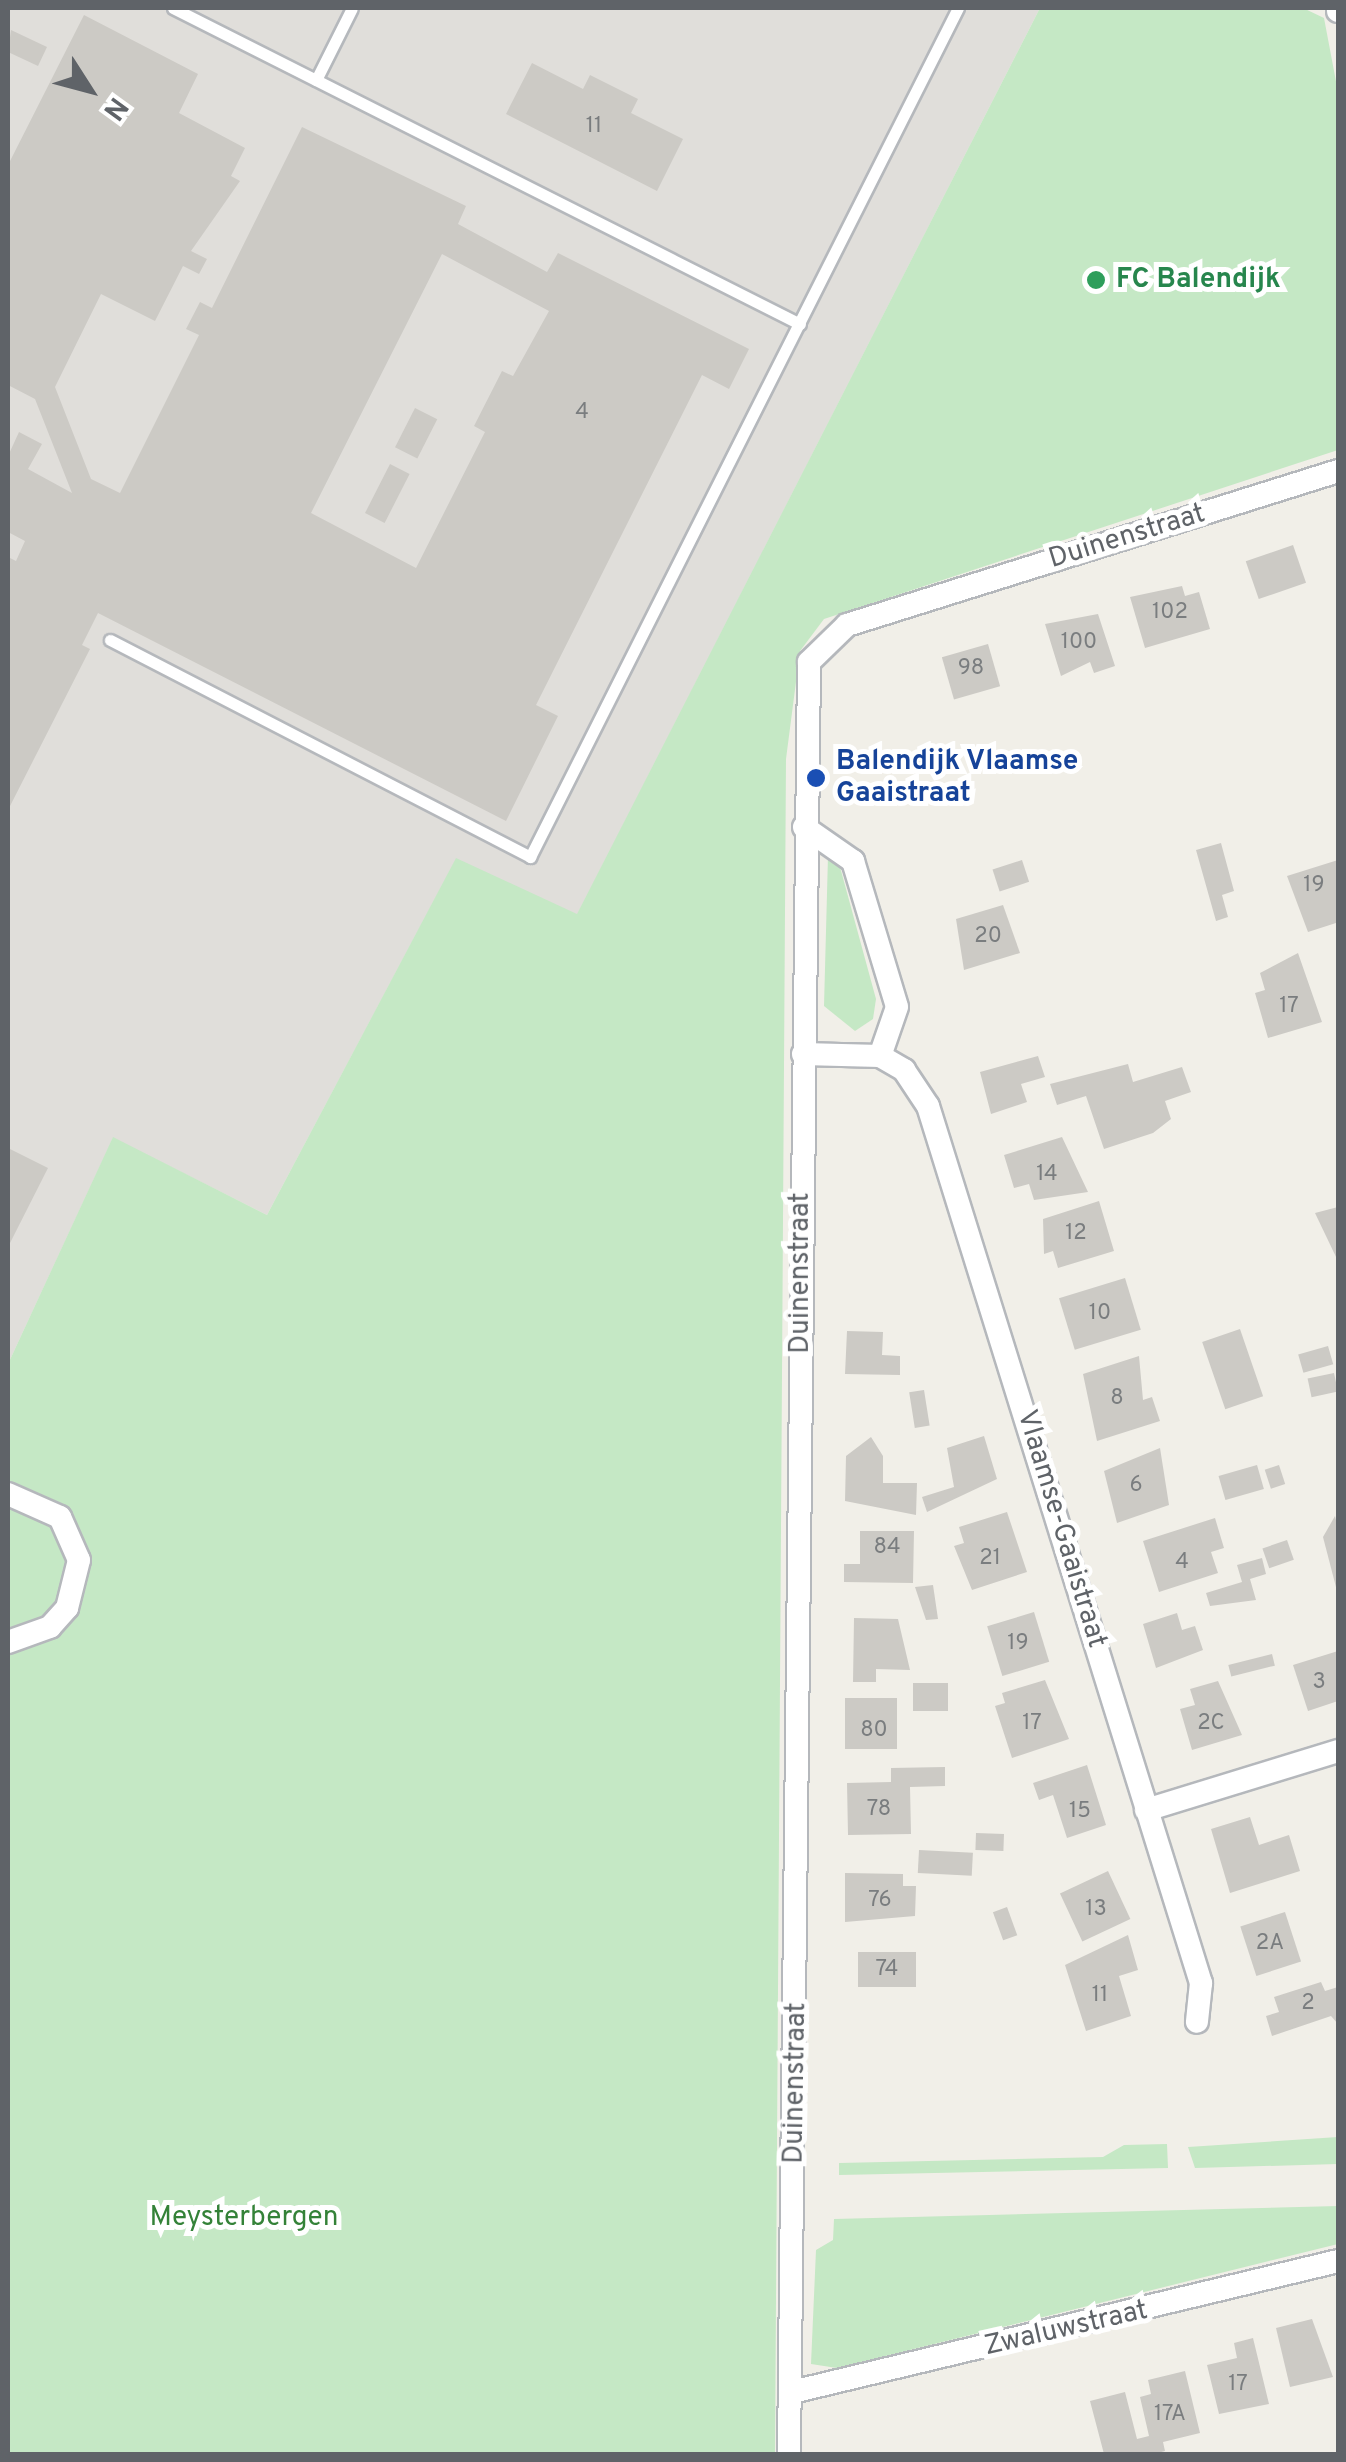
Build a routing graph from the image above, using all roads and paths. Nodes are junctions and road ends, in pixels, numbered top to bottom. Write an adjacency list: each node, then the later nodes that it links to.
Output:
1 (173, 8): 4 (lane)
2 (352, 8): 4 (lane)
3 (958, 8): 5 (lane)
4 (316, 80): 5 (lane)
5 (800, 324): 7 (lane)
6 (1338, 472): 8 (street, Duinenstraat)
7 (110, 640)
8 (804, 827): 9 (street, Duinenstraat); 10 (street)
9 (803, 1054): 10 (street); 17 (street, Duinenstraat)
10 (880, 1056): 14 (street, Vlaamse-Gaaistraat)
11 (8, 1494): 12 (street)
12 (8, 1642)
13 (1338, 1752): 14 (street)
14 (1146, 1810): 15 (street, Vlaamse-Gaaistraat)
15 (1197, 2022)
16 (1338, 2260): 17 (street, Zwaluwstraat)
17 (792, 2392): 18 (street, Duinenstraat)
18 (789, 2454)

